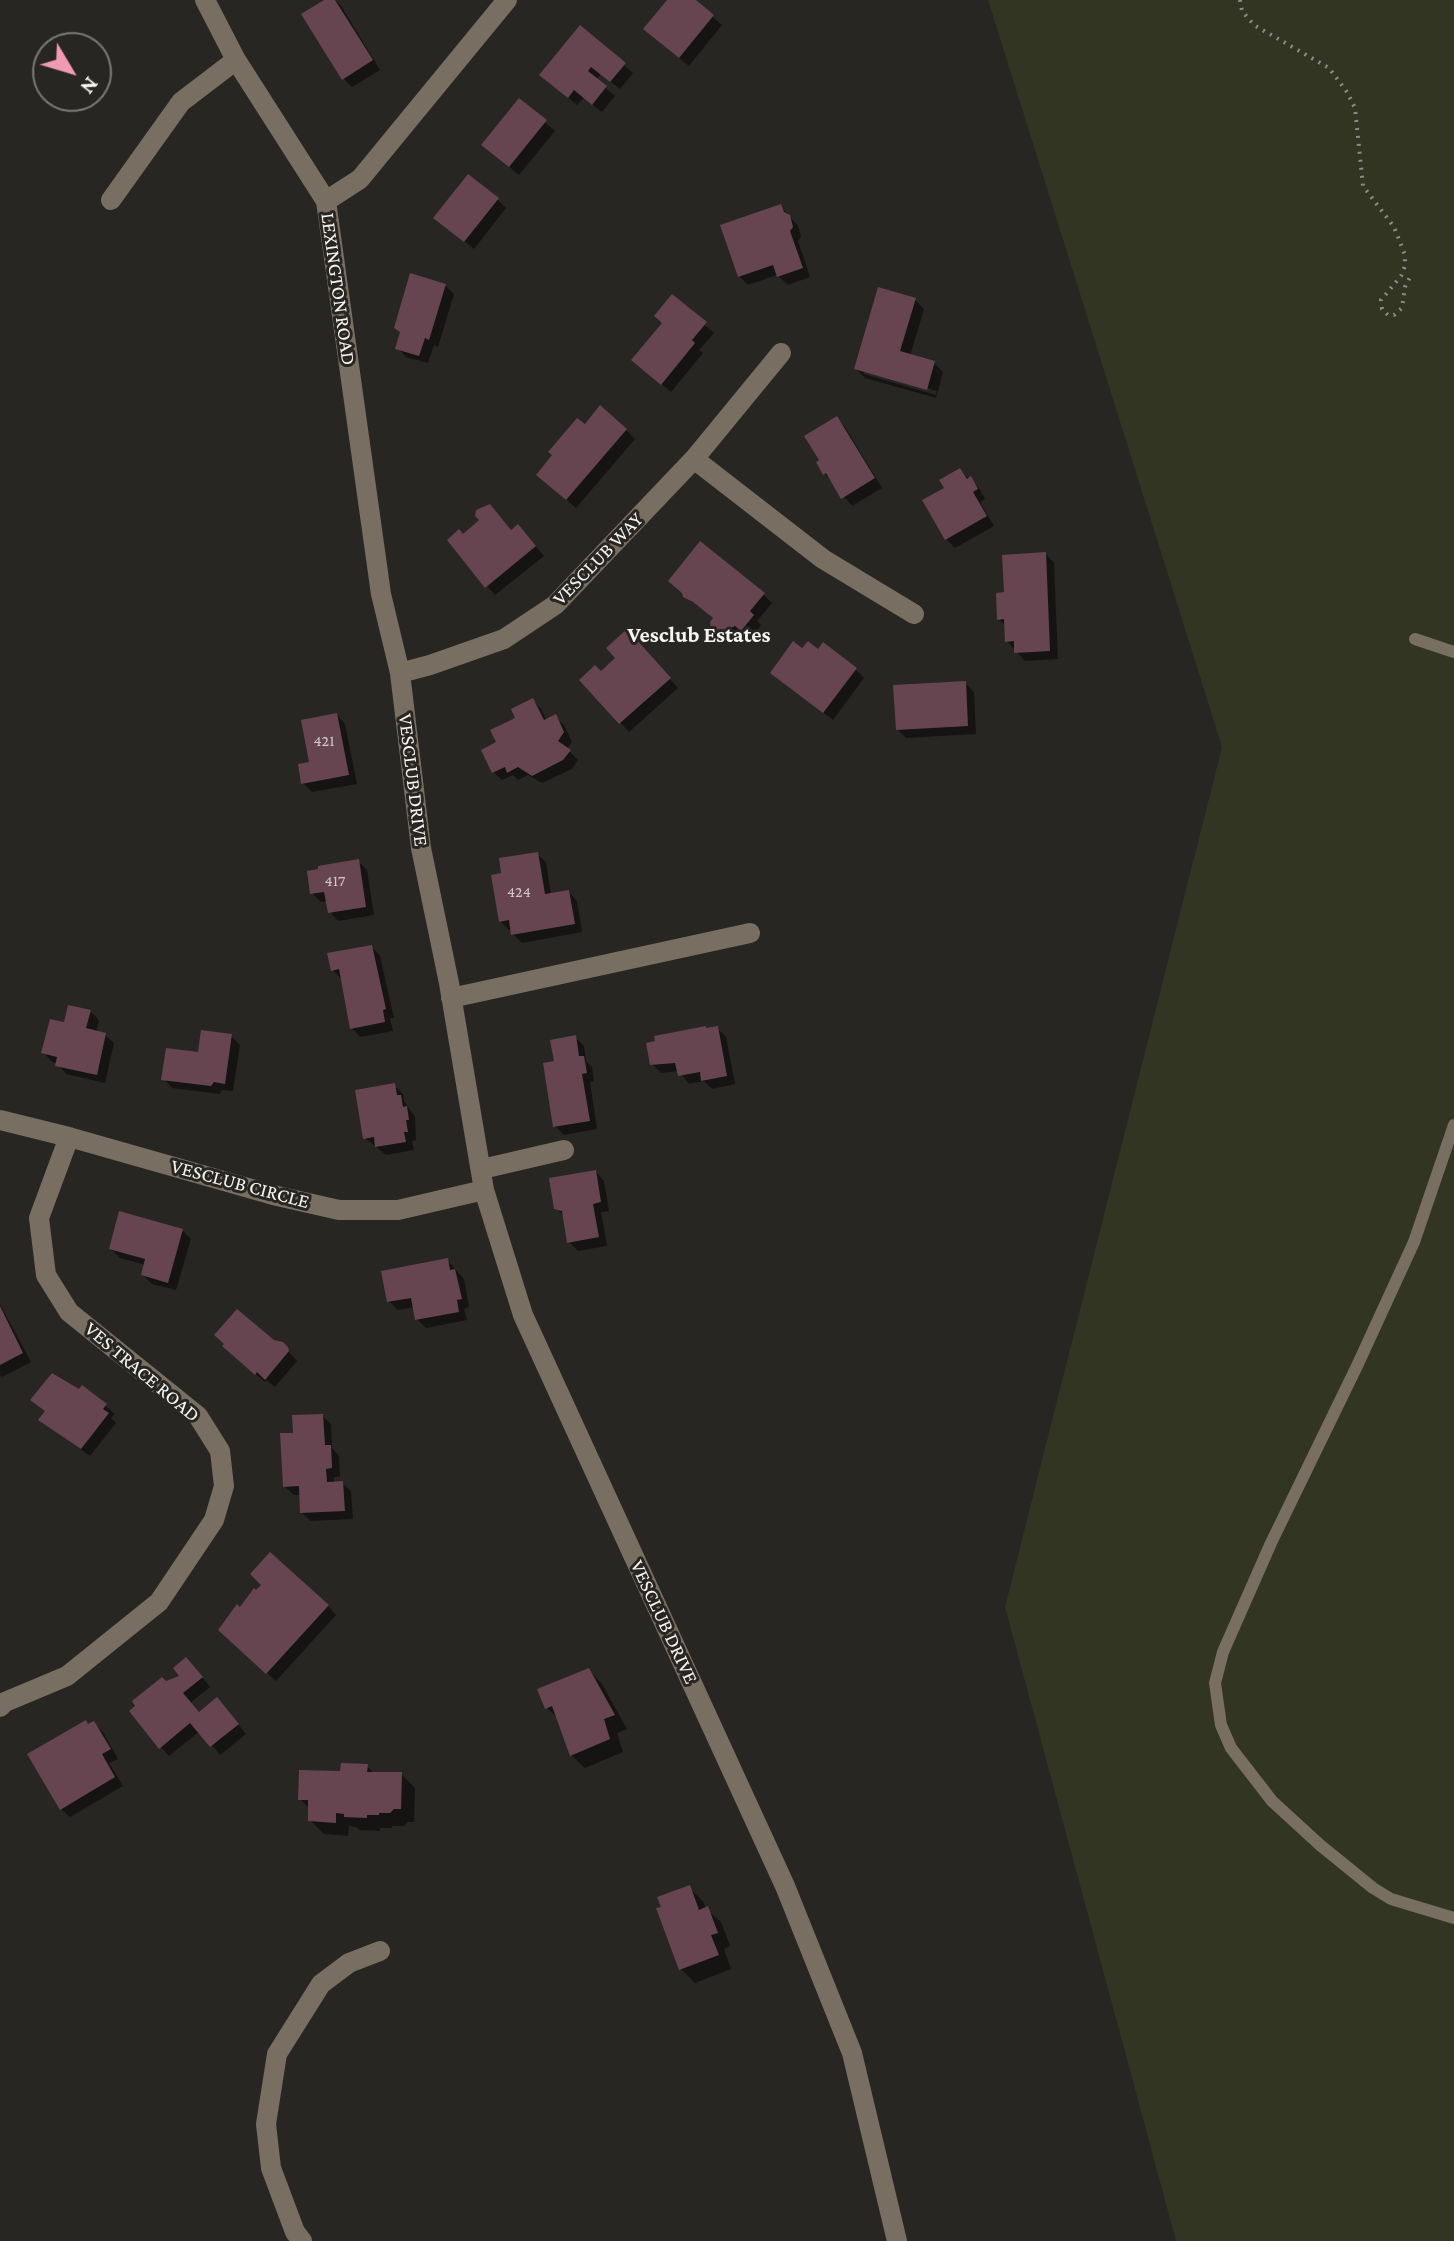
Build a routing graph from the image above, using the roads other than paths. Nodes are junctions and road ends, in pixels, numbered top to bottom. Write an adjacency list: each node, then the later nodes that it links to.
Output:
1 (205, 0): 3 (street, LEXINGTON ROAD)
2 (507, 0): 5 (street)
3 (236, 60): 4 (street); 5 (street, LEXINGTON ROAD)
4 (111, 200)
5 (326, 201): 8 (street, LEXINGTON ROAD)
6 (781, 353): 7 (street, VESCLUB WAY)
7 (694, 459): 9 (street); 12 (street, VESCLUB WAY)
8 (377, 562): 12 (street, VESCLUB DRIVE)
9 (914, 614)
10 (1415, 639): 11 (lane)
11 (1454, 652)
12 (400, 673): 14 (street, VESCLUB DRIVE)
13 (750, 933): 14 (street)
14 (451, 998): 19 (street, VESCLUB DRIVE)
15 (0, 1120): 17 (street, VESCLUB CIRCLE)
16 (1454, 1125): 22 (lane)
17 (69, 1137): 20 (street, VESCLUB CIRCLE); 21 (street, VES TRACE ROAD)
18 (564, 1150): 19 (street)
19 (482, 1169): 20 (street, VESCLUB DRIVE)
20 (484, 1190): 25 (street, VESCLUB DRIVE)
21 (2, 1702)
22 (1454, 1918)
23 (380, 1951): 24 (street)
24 (302, 2241)
25 (897, 2241)

